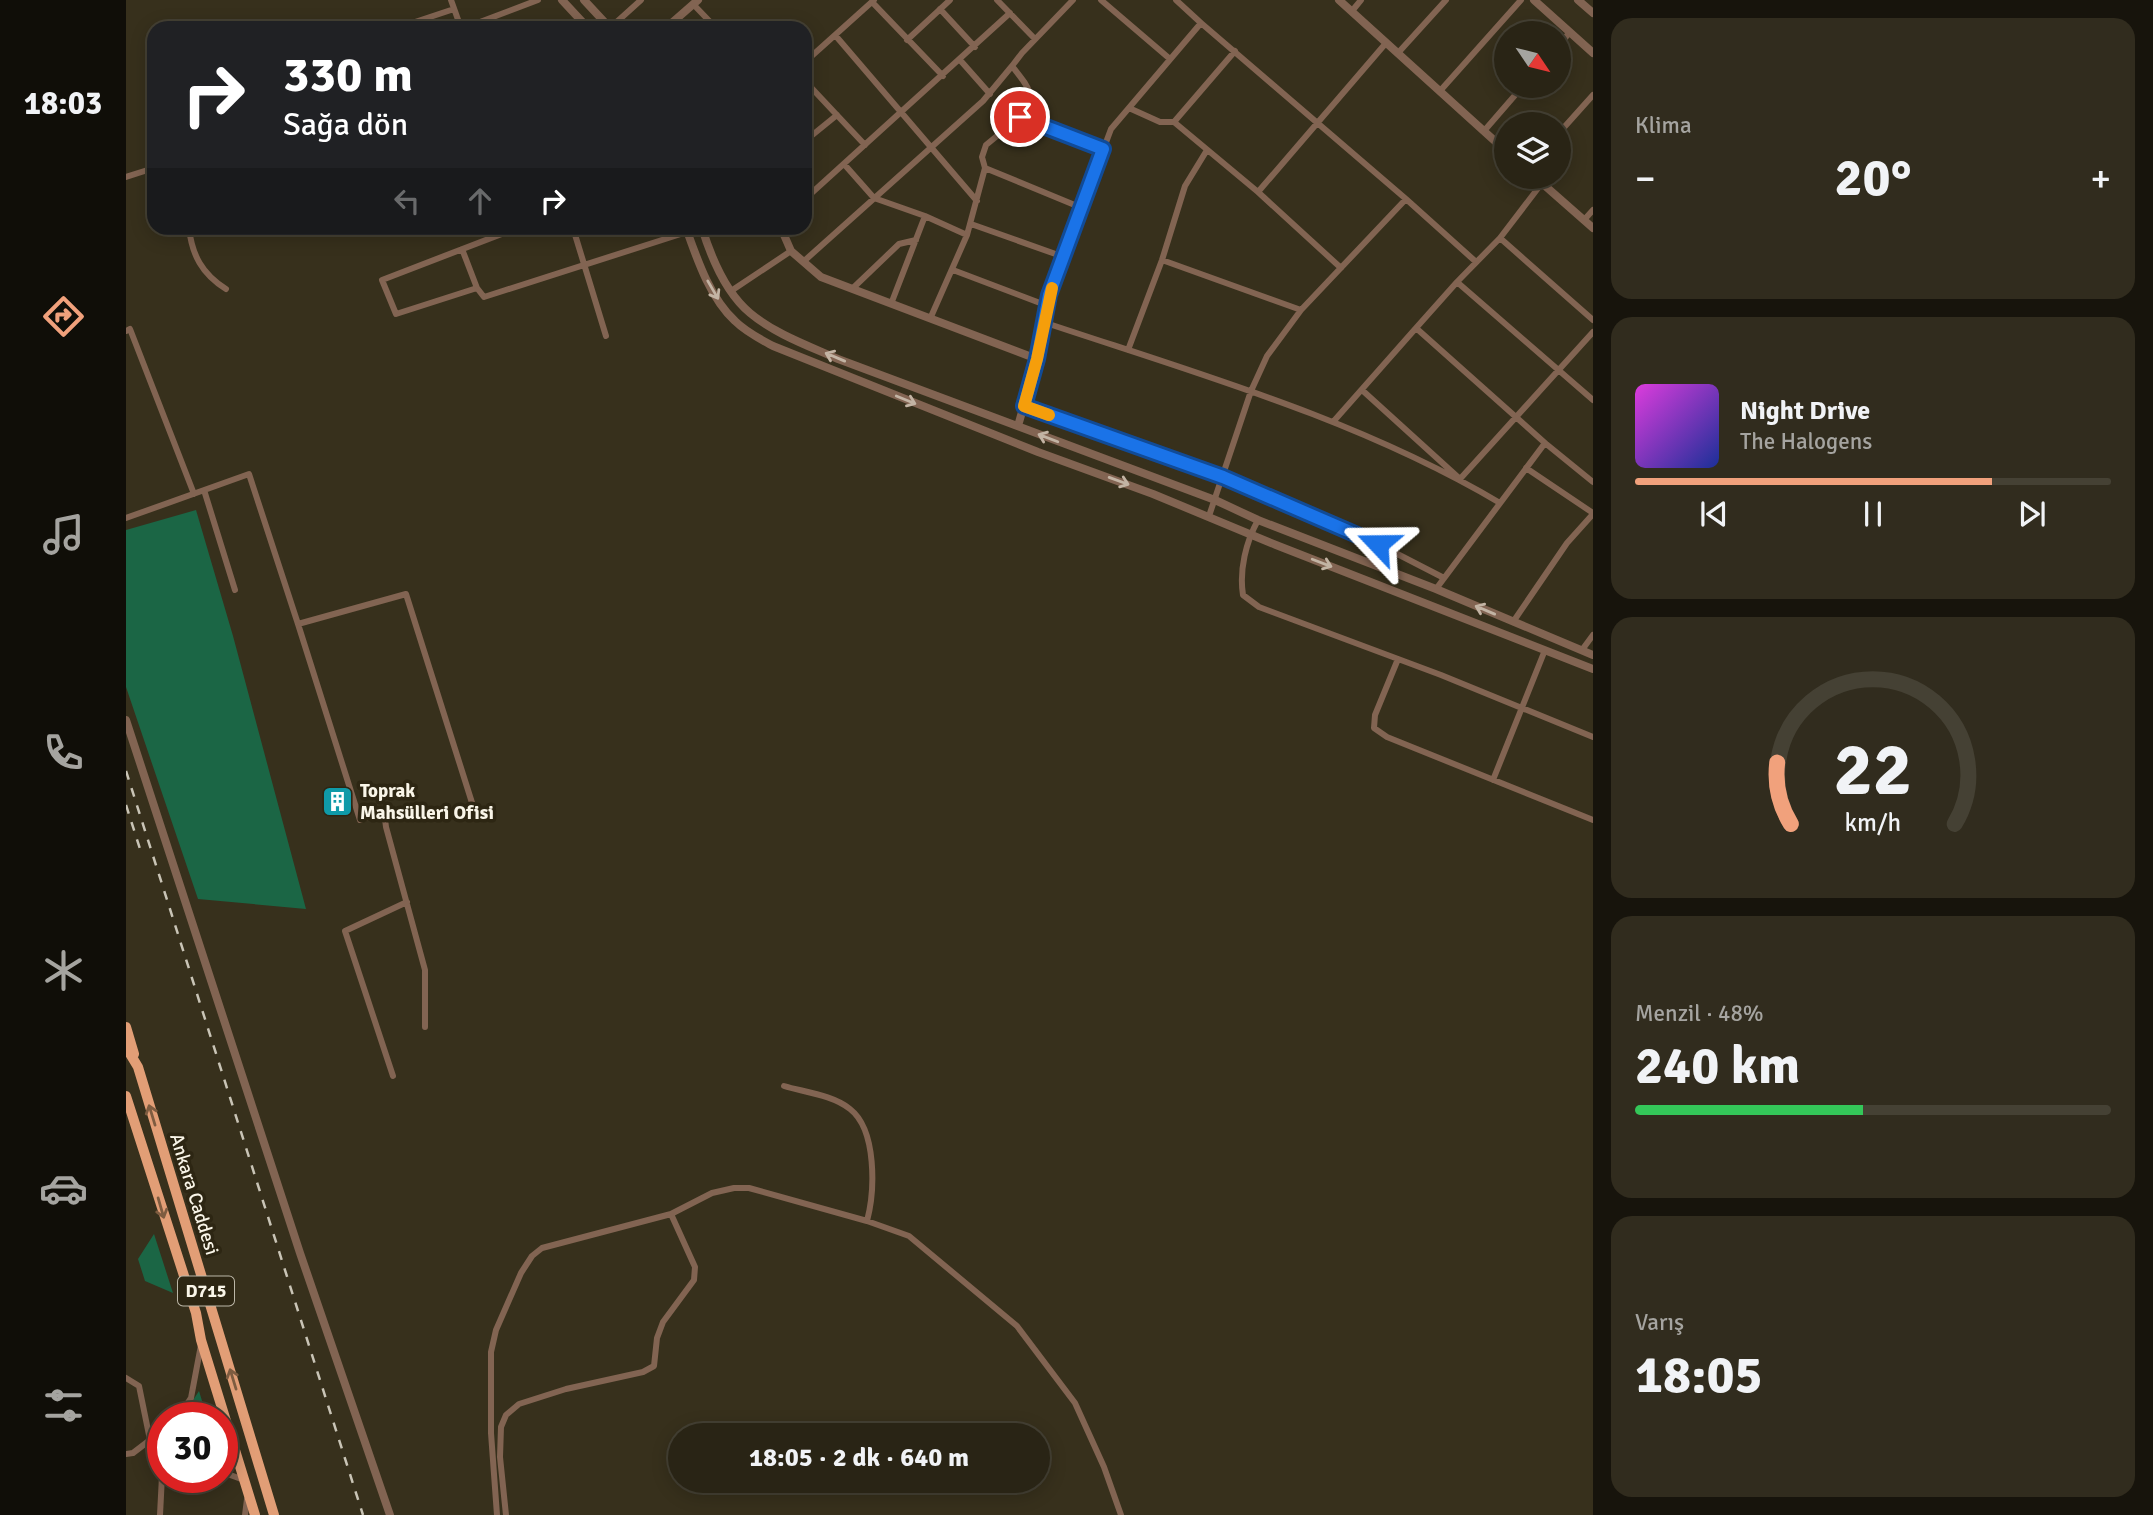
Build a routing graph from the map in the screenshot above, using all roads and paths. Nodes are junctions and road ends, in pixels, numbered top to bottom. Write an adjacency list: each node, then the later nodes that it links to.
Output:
1 (451, 0): 19 (street)
2 (538, 0): 26 (street)
3 (562, 0): 27 (street)
4 (584, 0): 28 (street)
5 (640, 0): 29 (street)
6 (950, 0): 20 (street)
7 (997, 0): 22 (street)
8 (1101, 0): 44 (street)
9 (1176, 0): 33 (street)
10 (1339, 0): 21 (street)
11 (1361, 0): 21 (street)
12 (1446, 0): 41 (street)
13 (1521, 0): 49 (street)
14 (1534, 0): 32 (street)
15 (1578, 0): 23 (street)
16 (873, 1): 34 (street); 36 (street)
17 (1069, 1): 37 (street)
18 (696, 2): 30 (street); 31 (street)
19 (454, 9): 24 (street); 25 (street)
20 (940, 9): 36 (street); 39 (street)
21 (1352, 11): 38 (street)
22 (1010, 13): 37 (street); 39 (street)
23 (1593, 13)
24 (418, 21)
25 (460, 21)
26 (482, 21)
27 (579, 21)
28 (604, 21)
29 (618, 21)
30 (674, 21)
31 (711, 21)
32 (1557, 21)
33 (1201, 23): 40 (street); 44 (street)
34 (835, 35): 43 (street); 54 (street)
35 (1572, 35): 42 (street)
36 (907, 40): 47 (street)
37 (1035, 40): 46 (street)
38 (1387, 43): 41 (street); 59 (street)
39 (975, 47): 45 (street)
40 (1234, 51): 58 (street); 59 (street)
41 (1398, 53): 49 (street)
42 (1593, 53)
43 (812, 56)
44 (1170, 59): 53 (street)
45 (960, 60): 47 (street); 50 (street)
46 (1012, 66): 50 (street); 56 (street)
47 (943, 76): 54 (street)
48 (812, 88): 55 (street)
49 (1440, 92): 60 (street)
50 (990, 94): 64 (street)
51 (1593, 95): 57 (street)
52 (1512, 98): 60 (street)
53 (1129, 108): 58 (street); 65 (street)
54 (902, 113): 63 (street); 64 (street)
55 (837, 115): 61 (street); 63 (street)
56 (1026, 119): 65 (street); 68 (street)
57 (1571, 120)
58 (1174, 122): 66 (street)
59 (1317, 122): 73 (street); 76 (street)
60 (1483, 131): 62 (street)
61 (812, 135)
62 (1494, 141)
63 (865, 145): 67 (street)
64 (932, 148): 75 (street); 77 (street)
65 (1103, 149): 78 (street)
66 (1207, 149): 73 (street); 97 (street)
67 (844, 164): 74 (street); 75 (street)
68 (985, 168): 77 (street); 78 (street)
69 (147, 170): 70 (street)
70 (126, 177)
71 (1532, 189): 92 (street)
72 (1548, 189): 81 (street)
73 (1258, 192): 101 (street)
74 (812, 193)
75 (874, 198): 80 (street); 99 (street)
76 (1406, 199): 98 (street); 101 (street)
77 (977, 201): 82 (street)
78 (1082, 208): 96 (street)
79 (1593, 210): 81 (street)
80 (925, 216): 91 (street); 93 (street)
81 (1584, 220): 83 (street)
82 (971, 224): 91 (street); 96 (street)
83 (1593, 228)
84 (190, 235): 105 (street)
85 (499, 235): 94 (street)
86 (575, 235): 100 (street)
87 (672, 235): 100 (street)
88 (689, 235): 138 (street, one-way to 138)
89 (705, 235): 107 (street)
90 (783, 235): 95 (street)
91 (967, 235): 102 (street)
92 (1500, 238): 98 (street); 112 (street)
93 (916, 240): 106 (street); 108 (street)
94 (462, 249): 104 (street); 104 (street)
95 (791, 251): 99 (street); 107 (street)
96 (1064, 257): 109 (street)
97 (1162, 260): 110 (street); 118 (street)
98 (1475, 261): 103 (street)
99 (803, 262): 106 (street)
100 (584, 264): 104 (street); 117 (street)
101 (1341, 268): 110 (street)
102 (953, 270): 109 (street); 111 (street)
103 (1457, 282): 114 (street); 120 (street)
104 (477, 288)
105 (226, 289)
106 (852, 289): 108 (street)
107 (731, 291): 127 (street, one-way to 107)
108 (891, 304): 111 (street)
109 (1048, 306): 113 (street)
110 (1301, 310): 122 (street)
111 (930, 319): 119 (street)
112 (1593, 320)
113 (1046, 323): 118 (street); 119 (street)
114 (1416, 328): 121 (street); 125 (street)
115 (126, 331): 134 (street)
116 (1593, 331): 120 (street)
117 (606, 336)
118 (1128, 350): 122 (street)
119 (1037, 359): 124 (street)
120 (1558, 370): 123 (street); 125 (street)
121 (1362, 390): 126 (street); 131 (street)
122 (1251, 391): 126 (street); 130 (street)
123 (1593, 400)
124 (1024, 406): 127 (street); 130 (street)
125 (1516, 415): 128 (street); 131 (street)
126 (1333, 422): 131 (street)
127 (1018, 426): 135 (street, one-way to 127)
128 (1545, 443): 129 (street); 132 (street)
129 (1526, 468): 136 (street); 137 (street)
130 (1223, 477): 135 (street); 142 (street)
131 (1460, 479): 136 (street)
132 (1593, 482)
133 (204, 491): 134 (street); 144 (street); 146 (street)
134 (194, 494): 139 (street)
135 (1215, 500): 138 (street); 140 (street)
136 (1500, 503): 142 (street)
137 (1593, 513): 145 (street)
138 (1209, 516): 141 (street)
139 (126, 518)
140 (1258, 520): 141 (street); 143 (street)
141 (1251, 534): 148 (street, one-way to 148); 151 (street)
142 (1444, 578): 143 (street)
143 (1436, 589): 145 (street, one-way to 143)
144 (235, 590)
145 (1514, 622): 149 (street)
146 (298, 624): 157 (street); 159 (street)
147 (1593, 635): 149 (street)
148 (1545, 650): 152 (street); 153 (street)
149 (1582, 650): 150 (street)
150 (1593, 654)
151 (1398, 659): 153 (street); 156 (street)
152 (1593, 669)
153 (1522, 708): 155 (street); 156 (street)
154 (126, 720): 182 (street)
155 (1593, 737)
156 (1493, 780): 158 (street)
157 (474, 809)
158 (1593, 820)
159 (407, 902): 161 (street); 164 (street)
160 (126, 1027): 163 (highway)
161 (425, 1027)
162 (126, 1047): 163 (highway, Ankara Caddesi / D715)
163 (138, 1067): 181 (highway, Ankara Caddesi / D715, one-way to 163)
164 (393, 1076)
165 (784, 1086): 168 (street)
166 (126, 1096): 169 (highway, Ankara Caddesi / D715, one-way to 169)
167 (671, 1214): 168 (street); 183 (street); 184 (street)
168 (867, 1221): 185 (street)
169 (201, 1340): 171 (street); 176 (highway, Ankara Caddesi / D715)
170 (126, 1378): 172 (street)
171 (188, 1402)
172 (147, 1425)
173 (147, 1442): 174 (street)
174 (126, 1454)
175 (238, 1480): 176 (street)
176 (247, 1485): 179 (street); 180 (highway, Ankara Caddesi / D715)
177 (161, 1493): 178 (street)
178 (160, 1515)
179 (244, 1515)
180 (255, 1515)
181 (277, 1515)
182 (390, 1515)
183 (497, 1515)
184 (506, 1515)
185 (1121, 1515)

